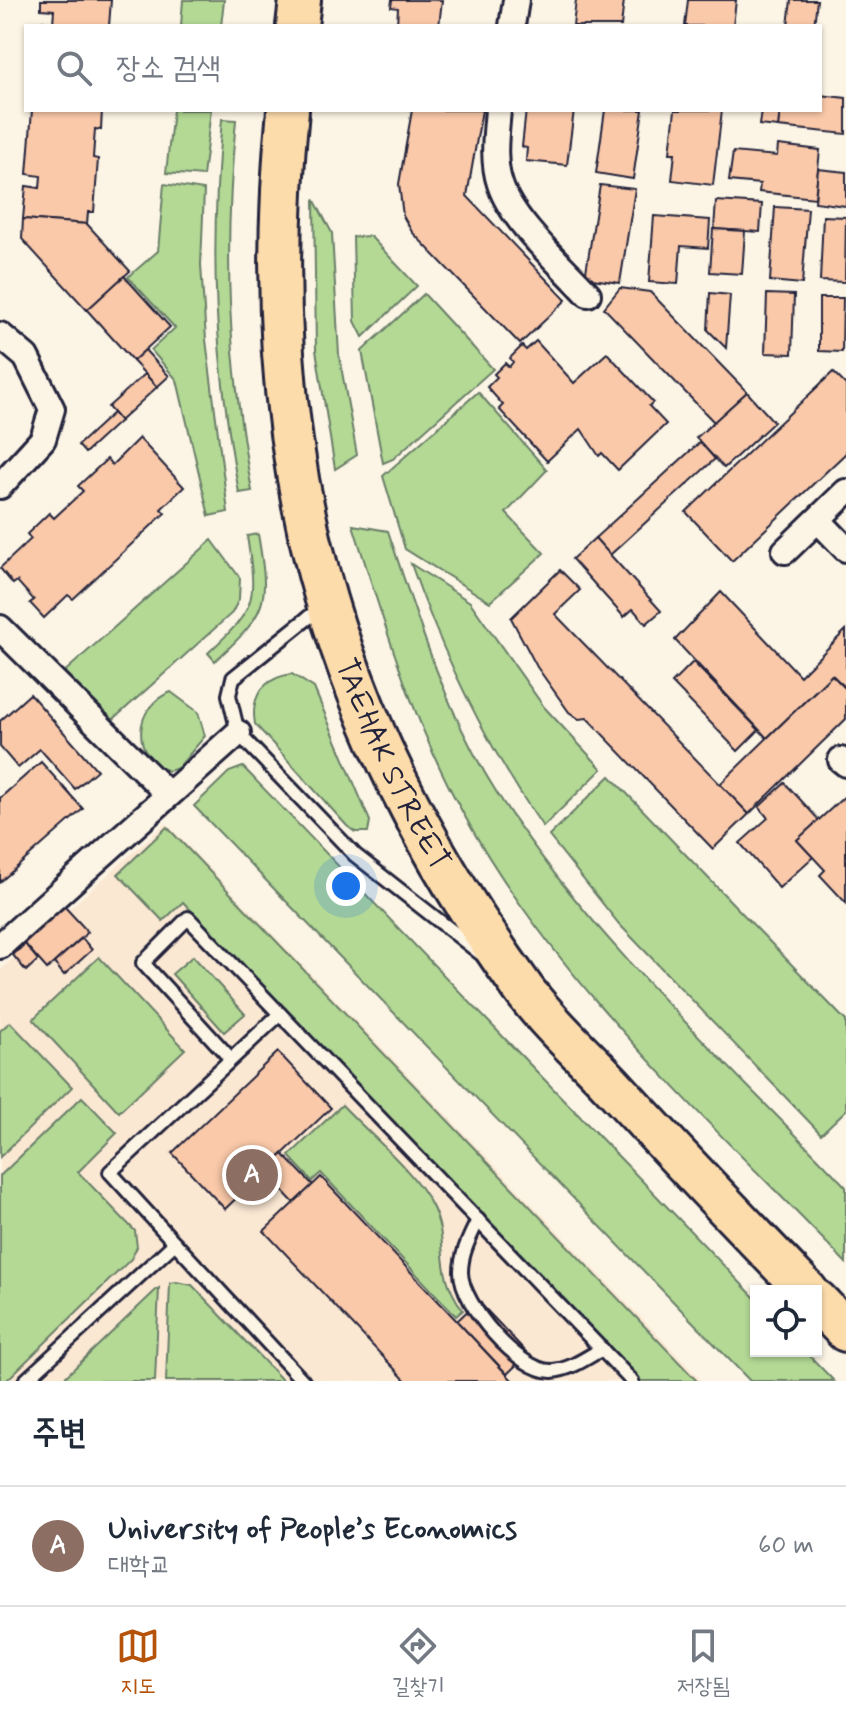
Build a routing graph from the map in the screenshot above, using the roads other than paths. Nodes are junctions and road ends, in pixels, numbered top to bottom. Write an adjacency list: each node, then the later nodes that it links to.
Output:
1 (300, 0): 3 (main road)
2 (516, 0): 4 (street)
3 (297, 24)
4 (512, 24)
5 (288, 112): 14 (main road, TAEHAK STREET)
6 (498, 112): 7 (street)
7 (588, 294)
8 (0, 335): 9 (street)
9 (0, 486)
10 (846, 492): 11 (street)
11 (819, 521): 12 (street); 13 (street)
12 (846, 549)
13 (785, 551)
14 (325, 604): 16 (lane); 19 (main road, TAEHAK STREET)
15 (0, 628): 17 (street)
16 (238, 733): 17 (street); 19 (lane)
17 (168, 794): 18 (street)
18 (0, 946)
19 (521, 984): 24 (main road, TAEHAK STREET)
20 (280, 1014): 21 (lane); 21 (lane); 22 (lane)
21 (230, 1058): 23 (lane)
22 (478, 1220): 27 (lane); 27 (lane)
23 (175, 1243): 28 (lane); 29 (lane)
24 (801, 1285)
25 (822, 1306): 26 (main road)
26 (846, 1331)
27 (602, 1349): 30 (lane)
28 (25, 1381)
29 (303, 1381)
30 (632, 1381)

